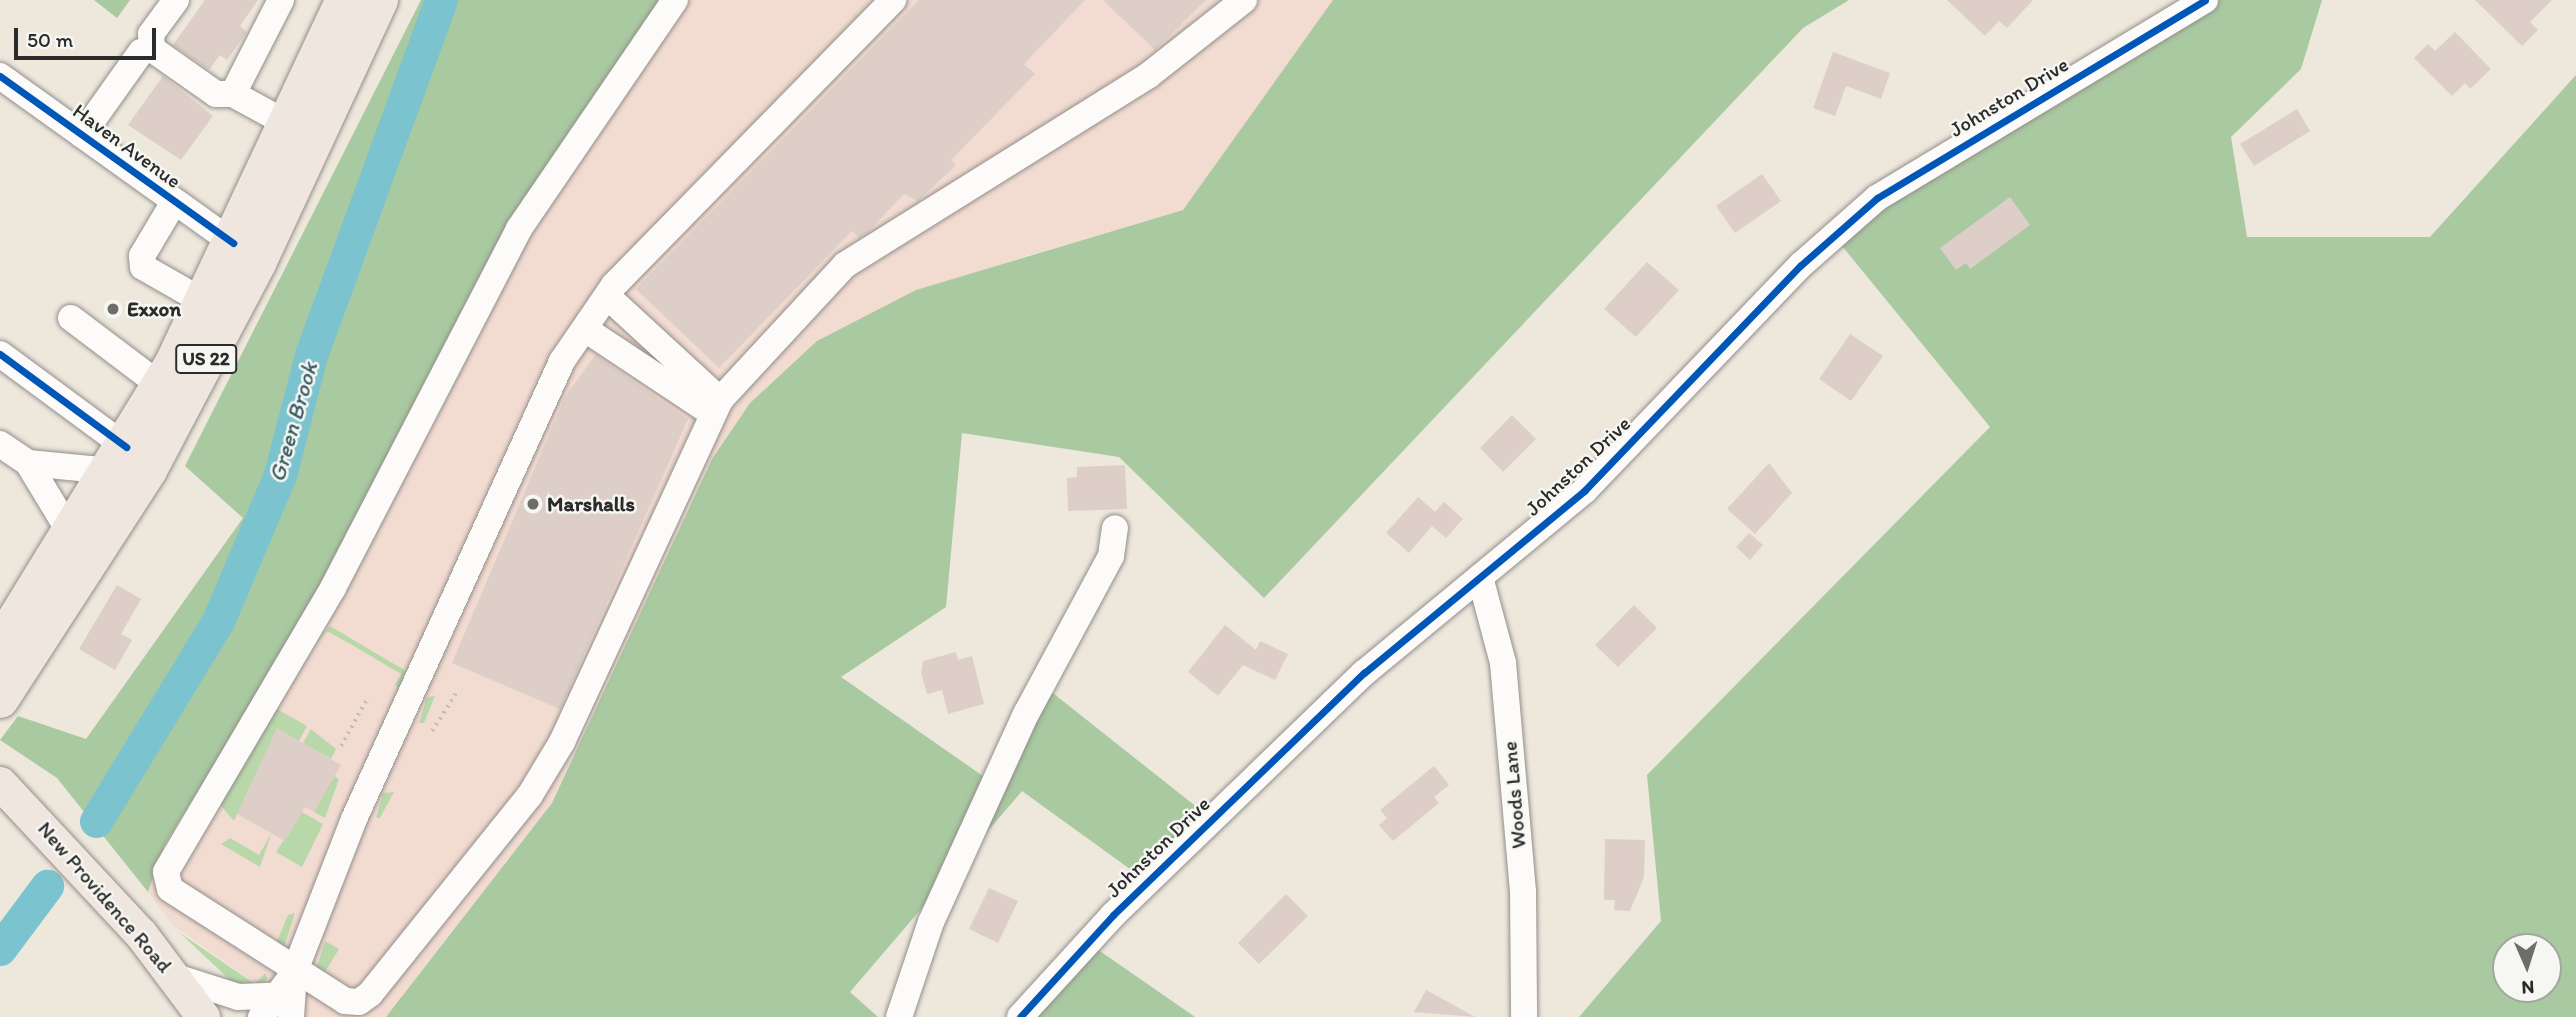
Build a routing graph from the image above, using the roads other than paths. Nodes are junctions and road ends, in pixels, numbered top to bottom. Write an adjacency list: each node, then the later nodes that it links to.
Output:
1 (176, 0): 11 (street)
2 (281, 0): 11 (street)
3 (345, 0): 12 (highway, US 22)
4 (379, 0): 30 (highway, US 22)
5 (675, 0): 32 (street)
6 (893, 0): 16 (street)
7 (1244, 0): 22 (street)
8 (2205, 0): 28 (street, Johnston Drive)
9 (141, 52): 13 (street)
10 (0, 76): 13 (street, Haven Avenue)
11 (233, 94): 12 (street)
12 (288, 124): 15 (highway, US 22)
13 (82, 135): 14 (street, Haven Avenue)
14 (174, 202): 15 (street, Haven Avenue); 17 (street)
15 (233, 243): 17 (highway, US 22)
16 (607, 296): 19 (street); 22 (street)
17 (204, 302): 21 (highway, US 22)
18 (71, 318): 21 (street)
19 (585, 329): 22 (street); 32 (street)
20 (0, 355): 24 (street)
21 (161, 386): 24 (highway, US 22)
22 (715, 406): 32 (street)
23 (0, 444): 25 (street)
24 (119, 459): 25 (street); 27 (highway, US 22)
25 (28, 463): 27 (street)
26 (1115, 528): 37 (street)
27 (71, 534): 29 (highway, US 22)
28 (1480, 577): 38 (street, Johnston Drive); 39 (street, Woods Lane)
29 (0, 646)
30 (0, 699)
31 (0, 783): 33 (main road, New Providence Road)
32 (293, 973): 34 (street); 36 (street)
33 (176, 977): 34 (street); 35 (main road, New Providence Road)
34 (267, 1007)
35 (203, 1017)
36 (291, 1017)
37 (899, 1017)
38 (1020, 1017)
39 (1524, 1017)

